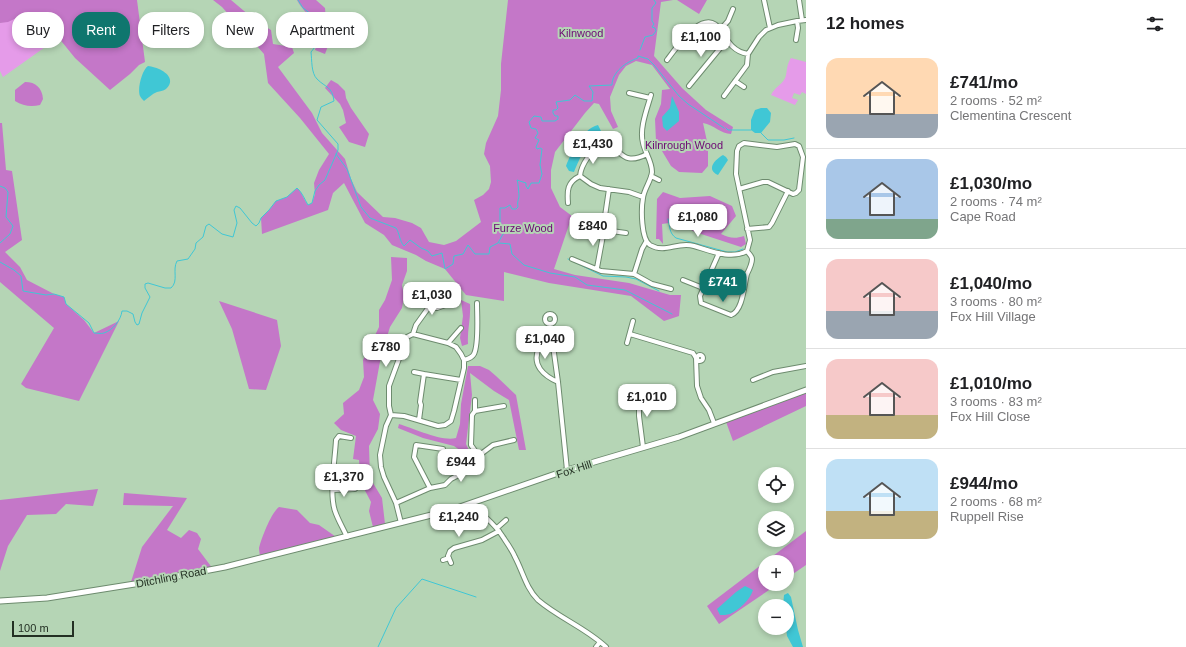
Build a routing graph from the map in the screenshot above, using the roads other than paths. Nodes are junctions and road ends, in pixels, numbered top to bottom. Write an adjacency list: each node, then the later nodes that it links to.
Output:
1 (764, 0): 6 (street)
2 (799, 0): 4 (street)
3 (733, 9): 7 (street)
4 (804, 20): 5 (street)
5 (796, 21): 6 (street); 8 (street)
6 (770, 28): 10 (street)
7 (720, 30): 9 (street); 11 (street)
8 (796, 40)
9 (726, 41): 10 (street); 13 (street)
10 (748, 54): 12 (street)
11 (667, 60)
12 (735, 81): 14 (street); 16 (street)
13 (689, 86)
14 (744, 87)
15 (628, 93): 17 (street)
16 (724, 96)
17 (647, 154): 19 (street); 20 (street)
18 (805, 156): 23 (street); 24 (street)
19 (580, 176): 22 (street); 26 (street)
20 (651, 176): 21 (street); 25 (street)
21 (659, 180)
22 (609, 189): 25 (street); 27 (street)
23 (739, 189): 24 (street); 29 (street)
24 (788, 192): 29 (street)
25 (643, 198): 32 (street)
26 (568, 203)
27 (604, 223)
28 (586, 228): 30 (street)
29 (747, 229): 33 (street)
30 (604, 230): 31 (street); 36 (street)
31 (626, 233)
32 (646, 242): 34 (street); 37 (street)
33 (747, 251): 34 (street); 39 (street)
34 (719, 253): 39 (street)
35 (572, 259): 36 (street)
36 (597, 268): 37 (street)
37 (634, 274): 40 (street)
38 (682, 280): 39 (street)
39 (703, 288)
40 (671, 289)
41 (451, 302): 46 (street)
42 (477, 303): 52 (street)
43 (633, 321): 47 (street)
44 (550, 324): 48 (street)
45 (461, 328): 49 (street)
46 (413, 334): 49 (street); 65 (street)
47 (630, 334): 50 (street); 51 (street)
48 (552, 335): 59 (street); 59 (street)
49 (448, 343): 52 (street)
50 (627, 343)
51 (693, 353): 53 (street); 53 (street)
52 (464, 360): 57 (street)
53 (698, 361): 67 (street)
54 (806, 366): 58 (street)
55 (414, 372): 56 (street)
56 (424, 374): 57 (street); 66 (street)
57 (461, 380): 66 (street)
58 (753, 380)
59 (558, 382): 73 (street)
60 (638, 390): 70 (street)
61 (806, 390): 67 (main road, Fox Hill)
62 (475, 400): 64 (street)
63 (504, 406): 64 (street)
64 (474, 411): 72 (street)
65 (391, 415): 66 (street); 77 (street)
66 (419, 420)
67 (714, 423): 70 (main road, Fox Hill)
68 (351, 438): 76 (street)
69 (514, 440): 72 (street)
70 (643, 447): 73 (main road, Fox Hill)
71 (443, 449): 74 (street)
72 (478, 455): 74 (street)
73 (567, 470): 78 (main road, Fox Hill)
74 (430, 488): 77 (street)
75 (355, 489): 76 (street)
76 (333, 490): 82 (street)
77 (396, 503): 80 (street)
78 (472, 503): 80 (main road, Fox Hill); 81 (street)
79 (506, 520): 81 (street)
80 (400, 523): 82 (main road, Fox Hill)
81 (498, 529): 84 (street); 88 (street)
82 (347, 536): 83 (main road, Fox Hill)
83 (339, 539): 87 (main road, Ditchling Road)
84 (449, 558): 85 (street); 86 (street)
85 (443, 560)
86 (451, 563)
87 (0, 601)
88 (600, 642): 89 (street); 90 (street)
89 (596, 647)
90 (606, 647)

